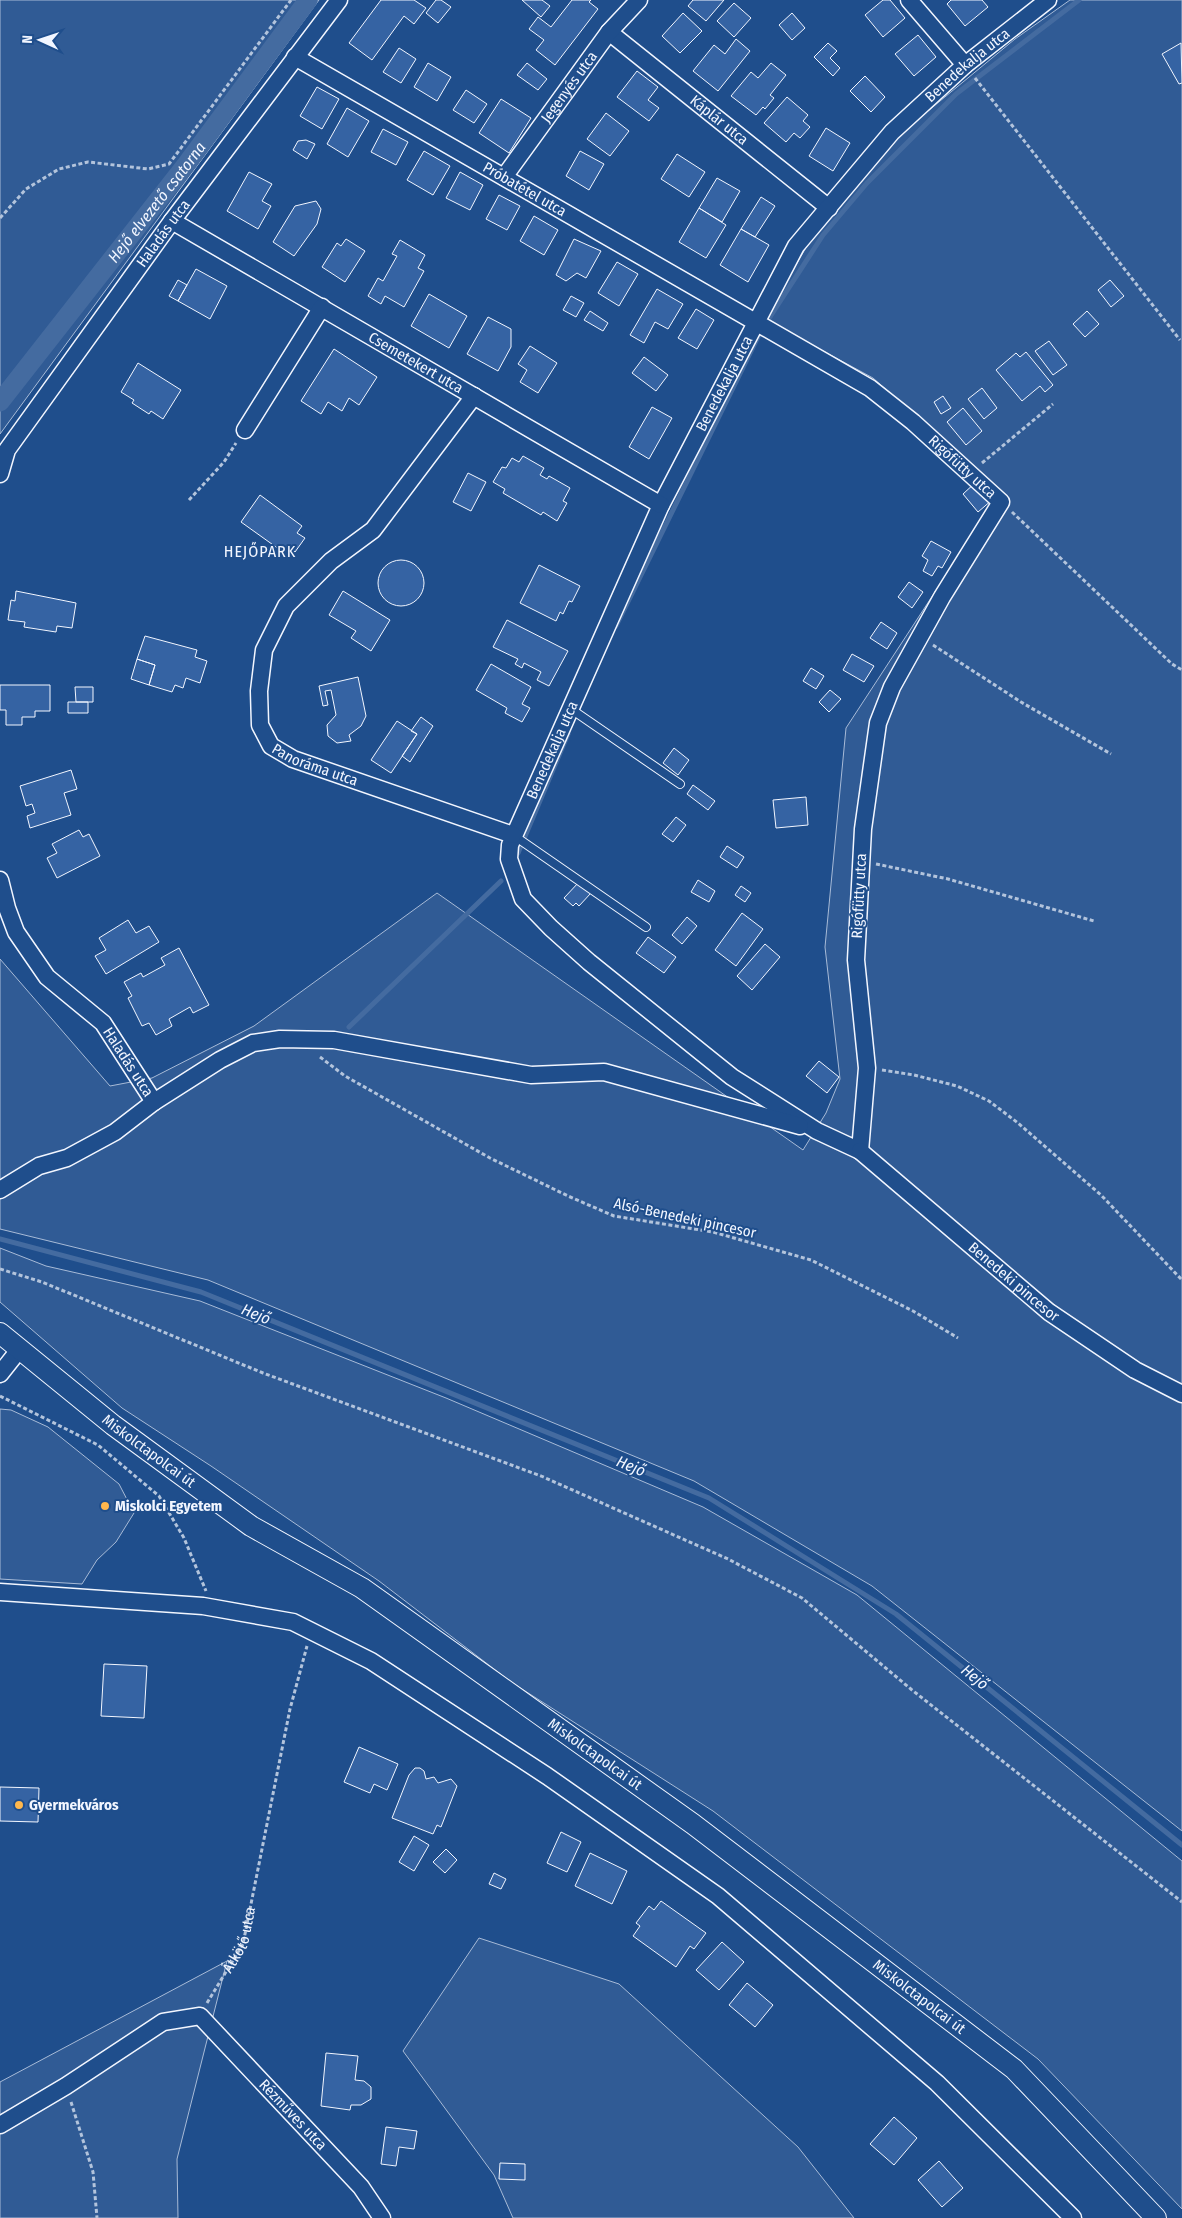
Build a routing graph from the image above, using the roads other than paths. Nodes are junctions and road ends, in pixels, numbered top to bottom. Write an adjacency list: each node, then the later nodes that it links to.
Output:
1 (339, 0): 6 (street, Haladás utca)
2 (639, 0): 5 (street, Jegenyés utca)
3 (909, 0): 7 (street)
4 (1048, 0): 7 (street, Benedekalja utca)
5 (609, 32): 8 (street, Jegenyés utca); 9 (street, Káplár utca)
6 (295, 57): 8 (street, Próbatétel utca); 10 (street, Haladás utca)
7 (965, 65): 9 (street, Benedekalja utca)
8 (504, 178): 12 (street, Próbatétel utca)
9 (829, 208): 12 (street, Benedekalja utca)
10 (172, 221): 11 (street, Csemetekert utca); 15 (street, Haladás utca)
11 (322, 307): 13 (street, Csemetekert utca); 14 (street)
12 (756, 321): 16 (street, Benedekalja utca); 24 (street, Rigófütty utca)
13 (474, 396): 16 (street, Csemetekert utca); 19 (street, Panoráma utca)
14 (245, 430)
15 (0, 474)
16 (662, 505): 17 (street, Benedekalja utca)
17 (570, 708): 18 (lane); 19 (street, Benedekalja utca)
18 (680, 784)
19 (512, 840): 21 (lane); 23 (street)
20 (0, 880): 22 (street, Haladás utca)
21 (646, 927)
22 (154, 1102): 23 (street); 25 (street, Haladás utca)
23 (817, 1131): 24 (street)
24 (860, 1150): 29 (street, Benedeki pincesor)
25 (0, 1190)
26 (0, 1333): 27 (street, Miskolctapolcai út)
27 (19, 1350): 28 (street); 34 (street, Miskolctapolcai út)
28 (0, 1374)
29 (1182, 1394)
30 (0, 1592): 33 (street)
31 (0, 2125): 32 (street, Rézműves utca)
32 (382, 2218)
33 (1073, 2218)
34 (1156, 2218)

